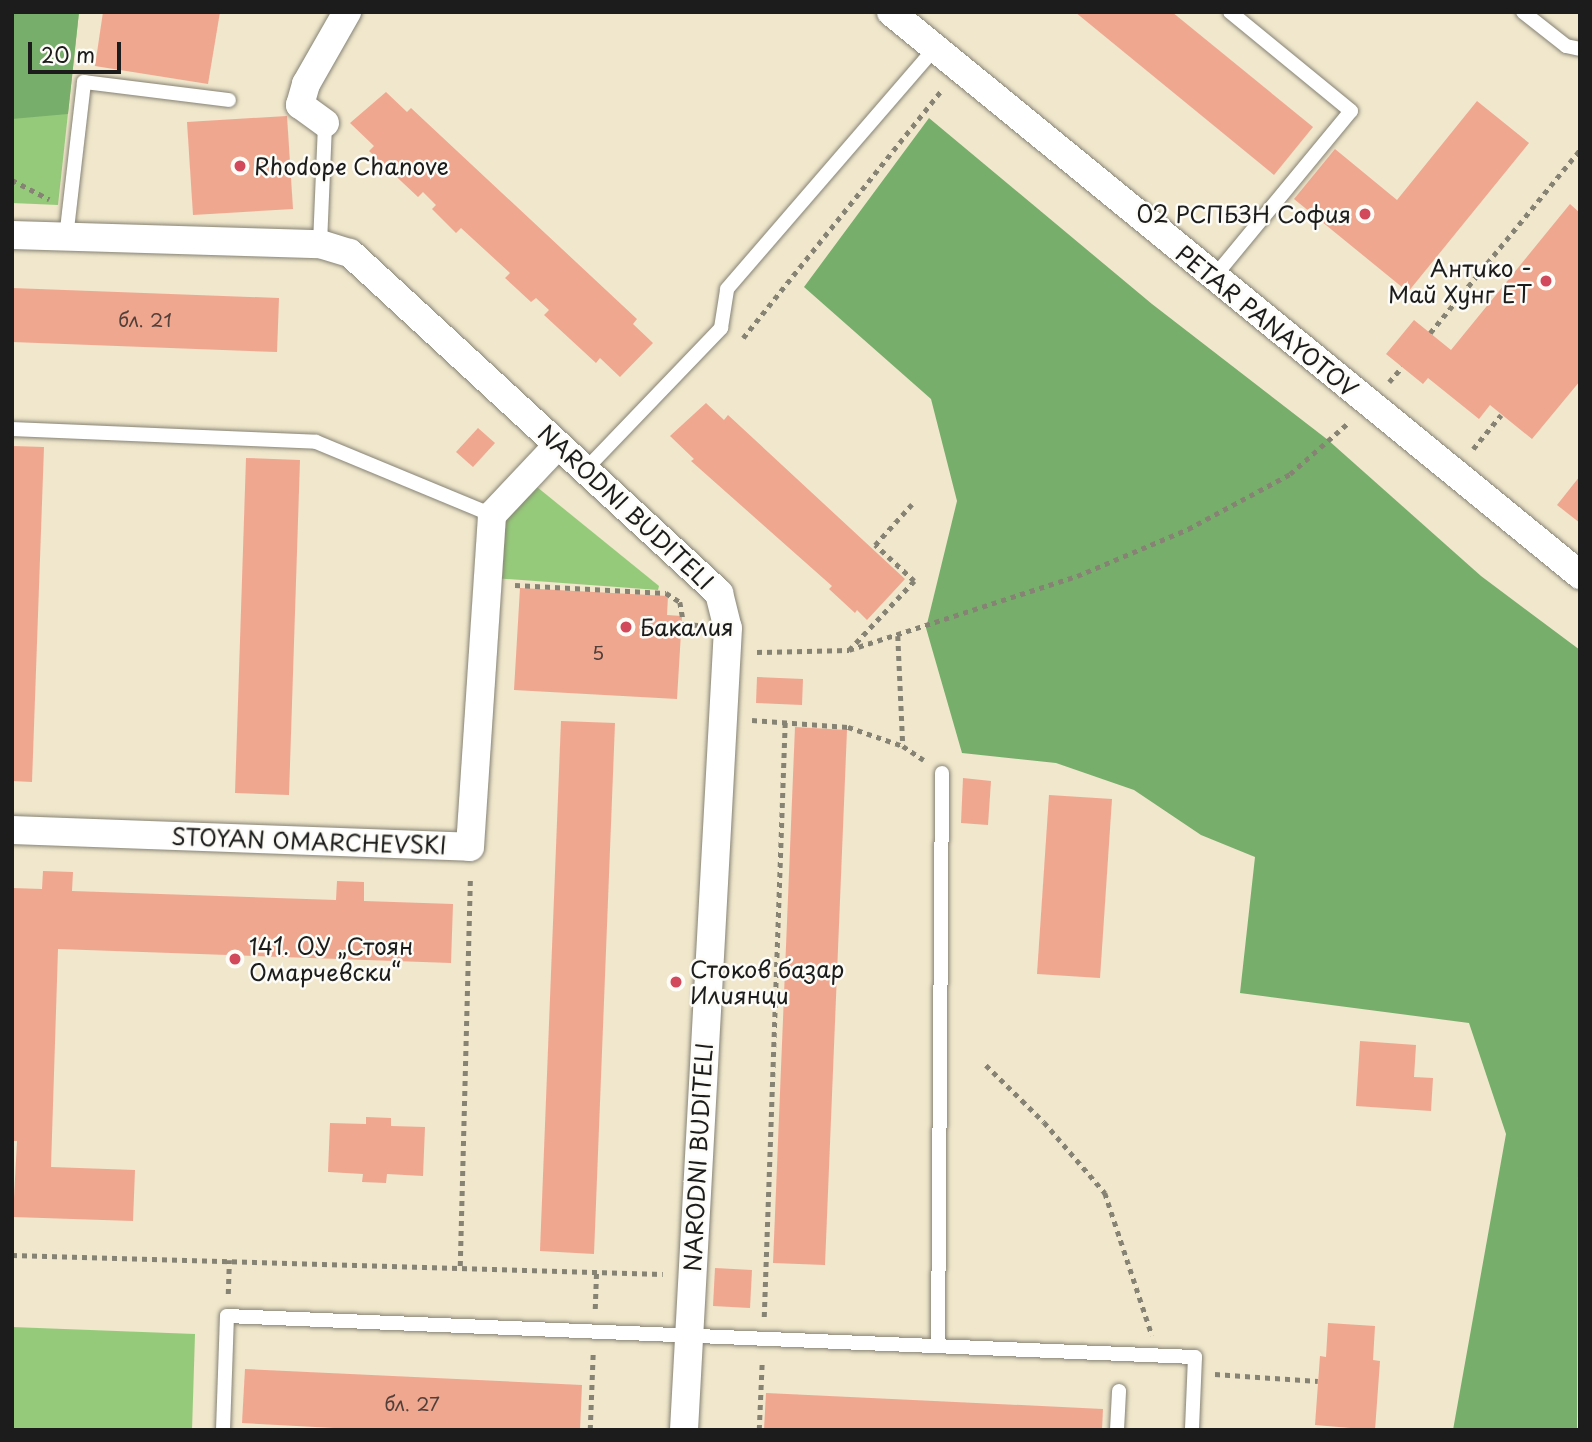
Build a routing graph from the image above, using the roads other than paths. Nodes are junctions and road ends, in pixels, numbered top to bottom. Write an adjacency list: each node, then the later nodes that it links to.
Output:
1 (347, 12): 8 (street)
2 (891, 12): 5 (street, PETAR PANAYOTOV)
3 (1230, 12): 12 (lane)
4 (1523, 12): 6 (lane)
5 (935, 48): 12 (street, PETAR PANAYOTOV); 15 (lane)
6 (1580, 49)
7 (229, 100): 10 (lane)
8 (325, 122): 11 (lane)
9 (12, 235): 10 (street, NARODNI BUDITELI)
10 (66, 238): 11 (street, NARODNI BUDITELI)
11 (320, 244): 14 (street, NARODNI BUDITELI)
12 (1214, 277): 17 (street, PETAR PANAYOTOV)
13 (12, 429): 16 (lane)
14 (558, 445): 15 (street, NARODNI BUDITELI); 16 (street)
15 (585, 470): 20 (street, NARODNI BUDITELI)
16 (492, 515): 19 (street, STOYAN OMARCHEVSKI)
17 (1580, 575)
18 (942, 773): 21 (lane)
19 (12, 830)
20 (689, 1332): 21 (lane); 23 (lane); 24 (street, NARODNI BUDITELI)
21 (938, 1345): 26 (lane)
22 (1119, 1391): 25 (lane)
23 (223, 1430)
24 (684, 1430)
25 (1117, 1430)
26 (1192, 1430)

